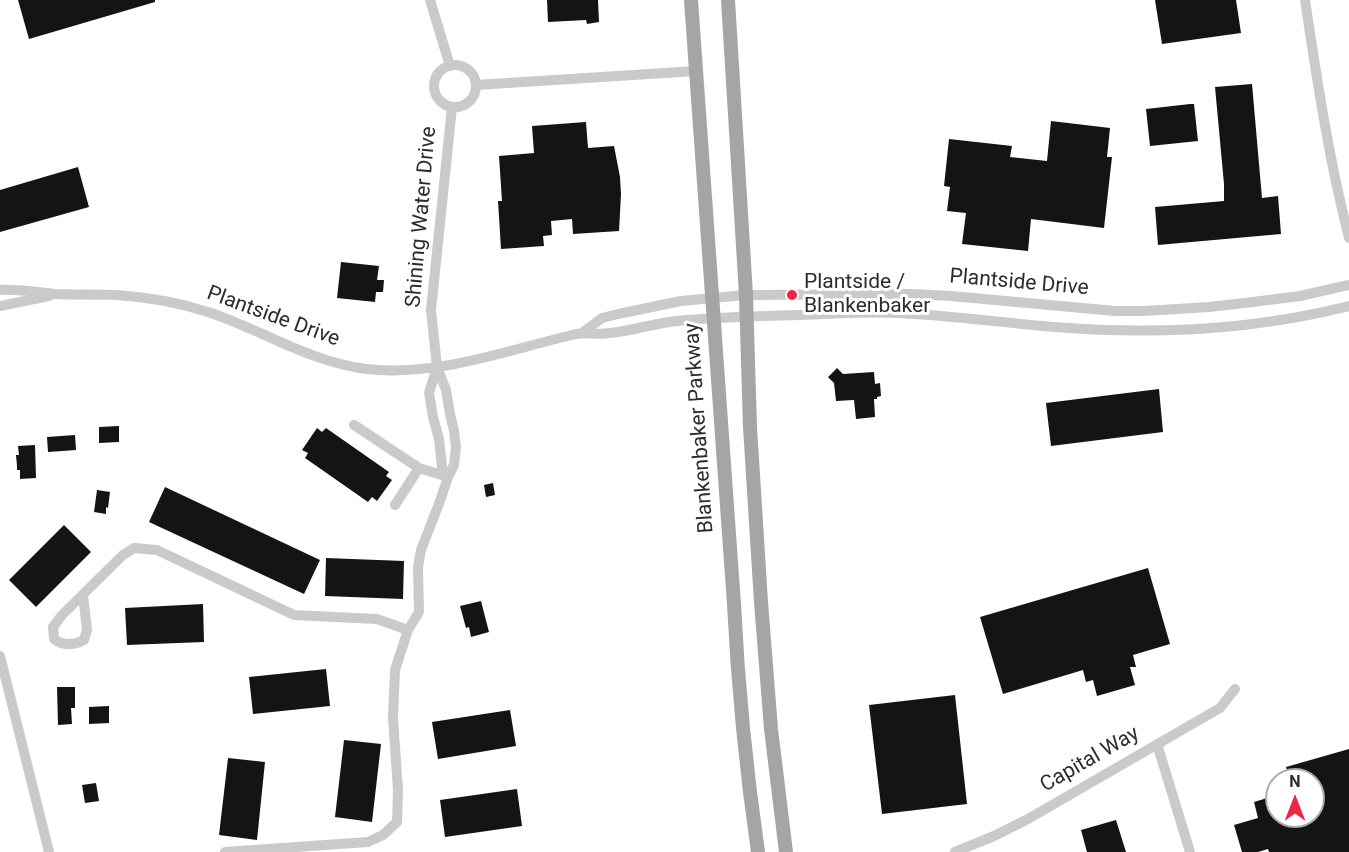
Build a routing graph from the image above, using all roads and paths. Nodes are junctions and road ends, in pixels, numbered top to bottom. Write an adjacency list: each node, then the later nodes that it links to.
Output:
1 (430, 0): 5 (street)
2 (691, 0): 6 (main road, Blankenbaker Parkway)
3 (728, 0): 13 (main road)
4 (1305, 0): 9 (street)
5 (450, 66): 7 (street); 8 (street)
6 (696, 71): 7 (street); 14 (main road, Blankenbaker Parkway)
7 (476, 85): 8 (street)
8 (452, 107): 22 (street, Shining Water Drive)
9 (1349, 238)
10 (1349, 285): 15 (street, Plantside Drive)
11 (0, 290): 12 (street, Plantside Drive)
12 (56, 294): 16 (street, Plantside Drive); 22 (street, Plantside Drive)
13 (746, 295): 14 (street, Plantside Drive); 15 (street, Plantside Drive); 18 (main road)
14 (712, 298): 19 (main road, Blankenbaker Parkway); 21 (street, Plantside Drive)
15 (1017, 302): 20 (street)
16 (0, 306)
17 (1349, 306): 20 (street, Plantside Drive)
18 (746, 317): 19 (street, Plantside Drive); 20 (street, Plantside Drive); 35 (main road)
19 (713, 319): 21 (street, Plantside Drive); 34 (main road, Blankenbaker Parkway)
20 (1014, 323)
21 (582, 333): 22 (street, Plantside Drive)
22 (437, 367): 25 (street, Shining Water Drive); 25 (street, Shining Water Drive)
23 (354, 425): 24 (street)
24 (419, 468): 25 (street); 26 (street)
25 (448, 477): 28 (street, Shining Water Drive)
26 (395, 505)
27 (83, 595): 27 (street); 28 (street)
28 (408, 630): 33 (street, Shining Water Drive)
29 (0, 656): 32 (street)
30 (1235, 689): 31 (street, Capital Way)
31 (1157, 744): 36 (street, Capital Way); 37 (street)
32 (49, 852)
33 (225, 852)
34 (758, 852)
35 (786, 852)
36 (955, 852)
37 (1190, 852)

